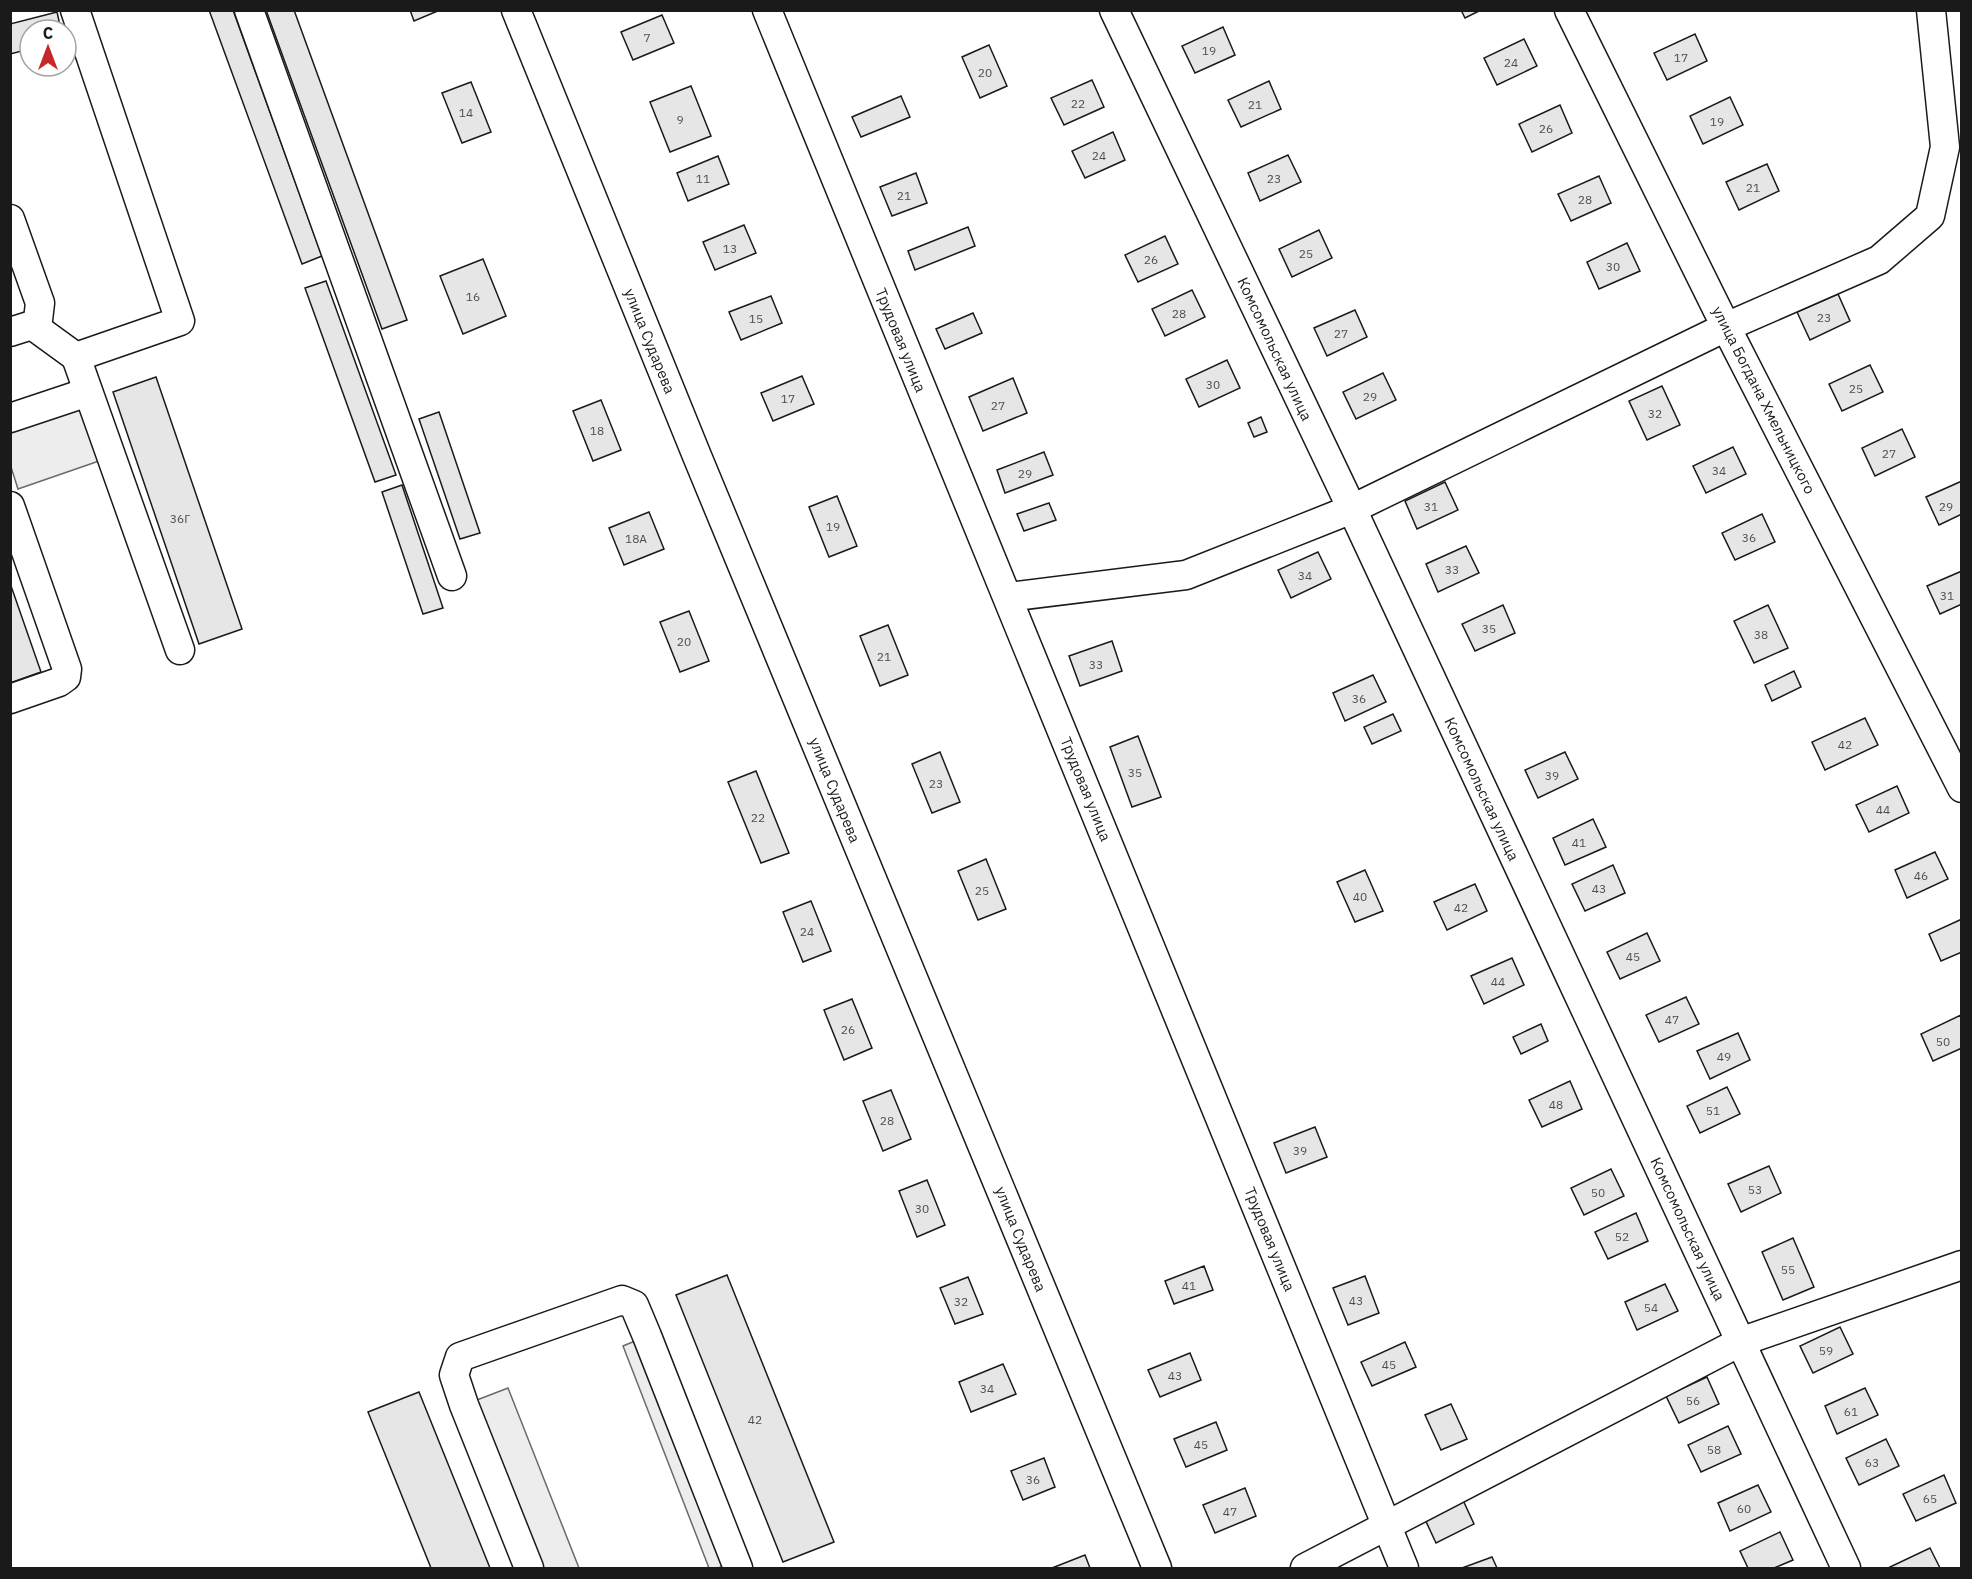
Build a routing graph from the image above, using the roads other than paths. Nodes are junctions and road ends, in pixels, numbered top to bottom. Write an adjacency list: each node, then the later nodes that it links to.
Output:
1 (75, 10): 11 (street)
2 (249, 10): 16 (street)
3 (516, 10): 26 (street, улица Сударева)
4 (767, 10): 17 (street, Трудовая улица)
5 (1114, 10): 15 (street, Комсомольская улица)
6 (1569, 10): 9 (street, улица Богдана Хмельницкого)
7 (1931, 10): 9 (street)
8 (10, 219): 10 (street)
9 (1726, 327): 15 (street); 20 (street, улица Богдана Хмельницкого)
10 (21, 328): 11 (street)
11 (76, 357): 12 (street)
12 (88, 392): 13 (street); 18 (street)
13 (10, 418)
14 (10, 506): 19 (street)
15 (1352, 509): 17 (street); 22 (street, Комсомольская улица)
16 (452, 576)
17 (1008, 597): 23 (street, Трудовая улица)
18 (180, 650)
19 (10, 699)
20 (1962, 788)
21 (1962, 1265): 22 (street)
22 (1740, 1342): 23 (street); 29 (street, Комсомольская улица)
23 (1387, 1526): 27 (street); 28 (street, Трудовая улица)
24 (529, 1569): 25 (street)
25 (738, 1569)
26 (1157, 1569)
27 (1305, 1569)
28 (1404, 1569)
29 (1846, 1569)

